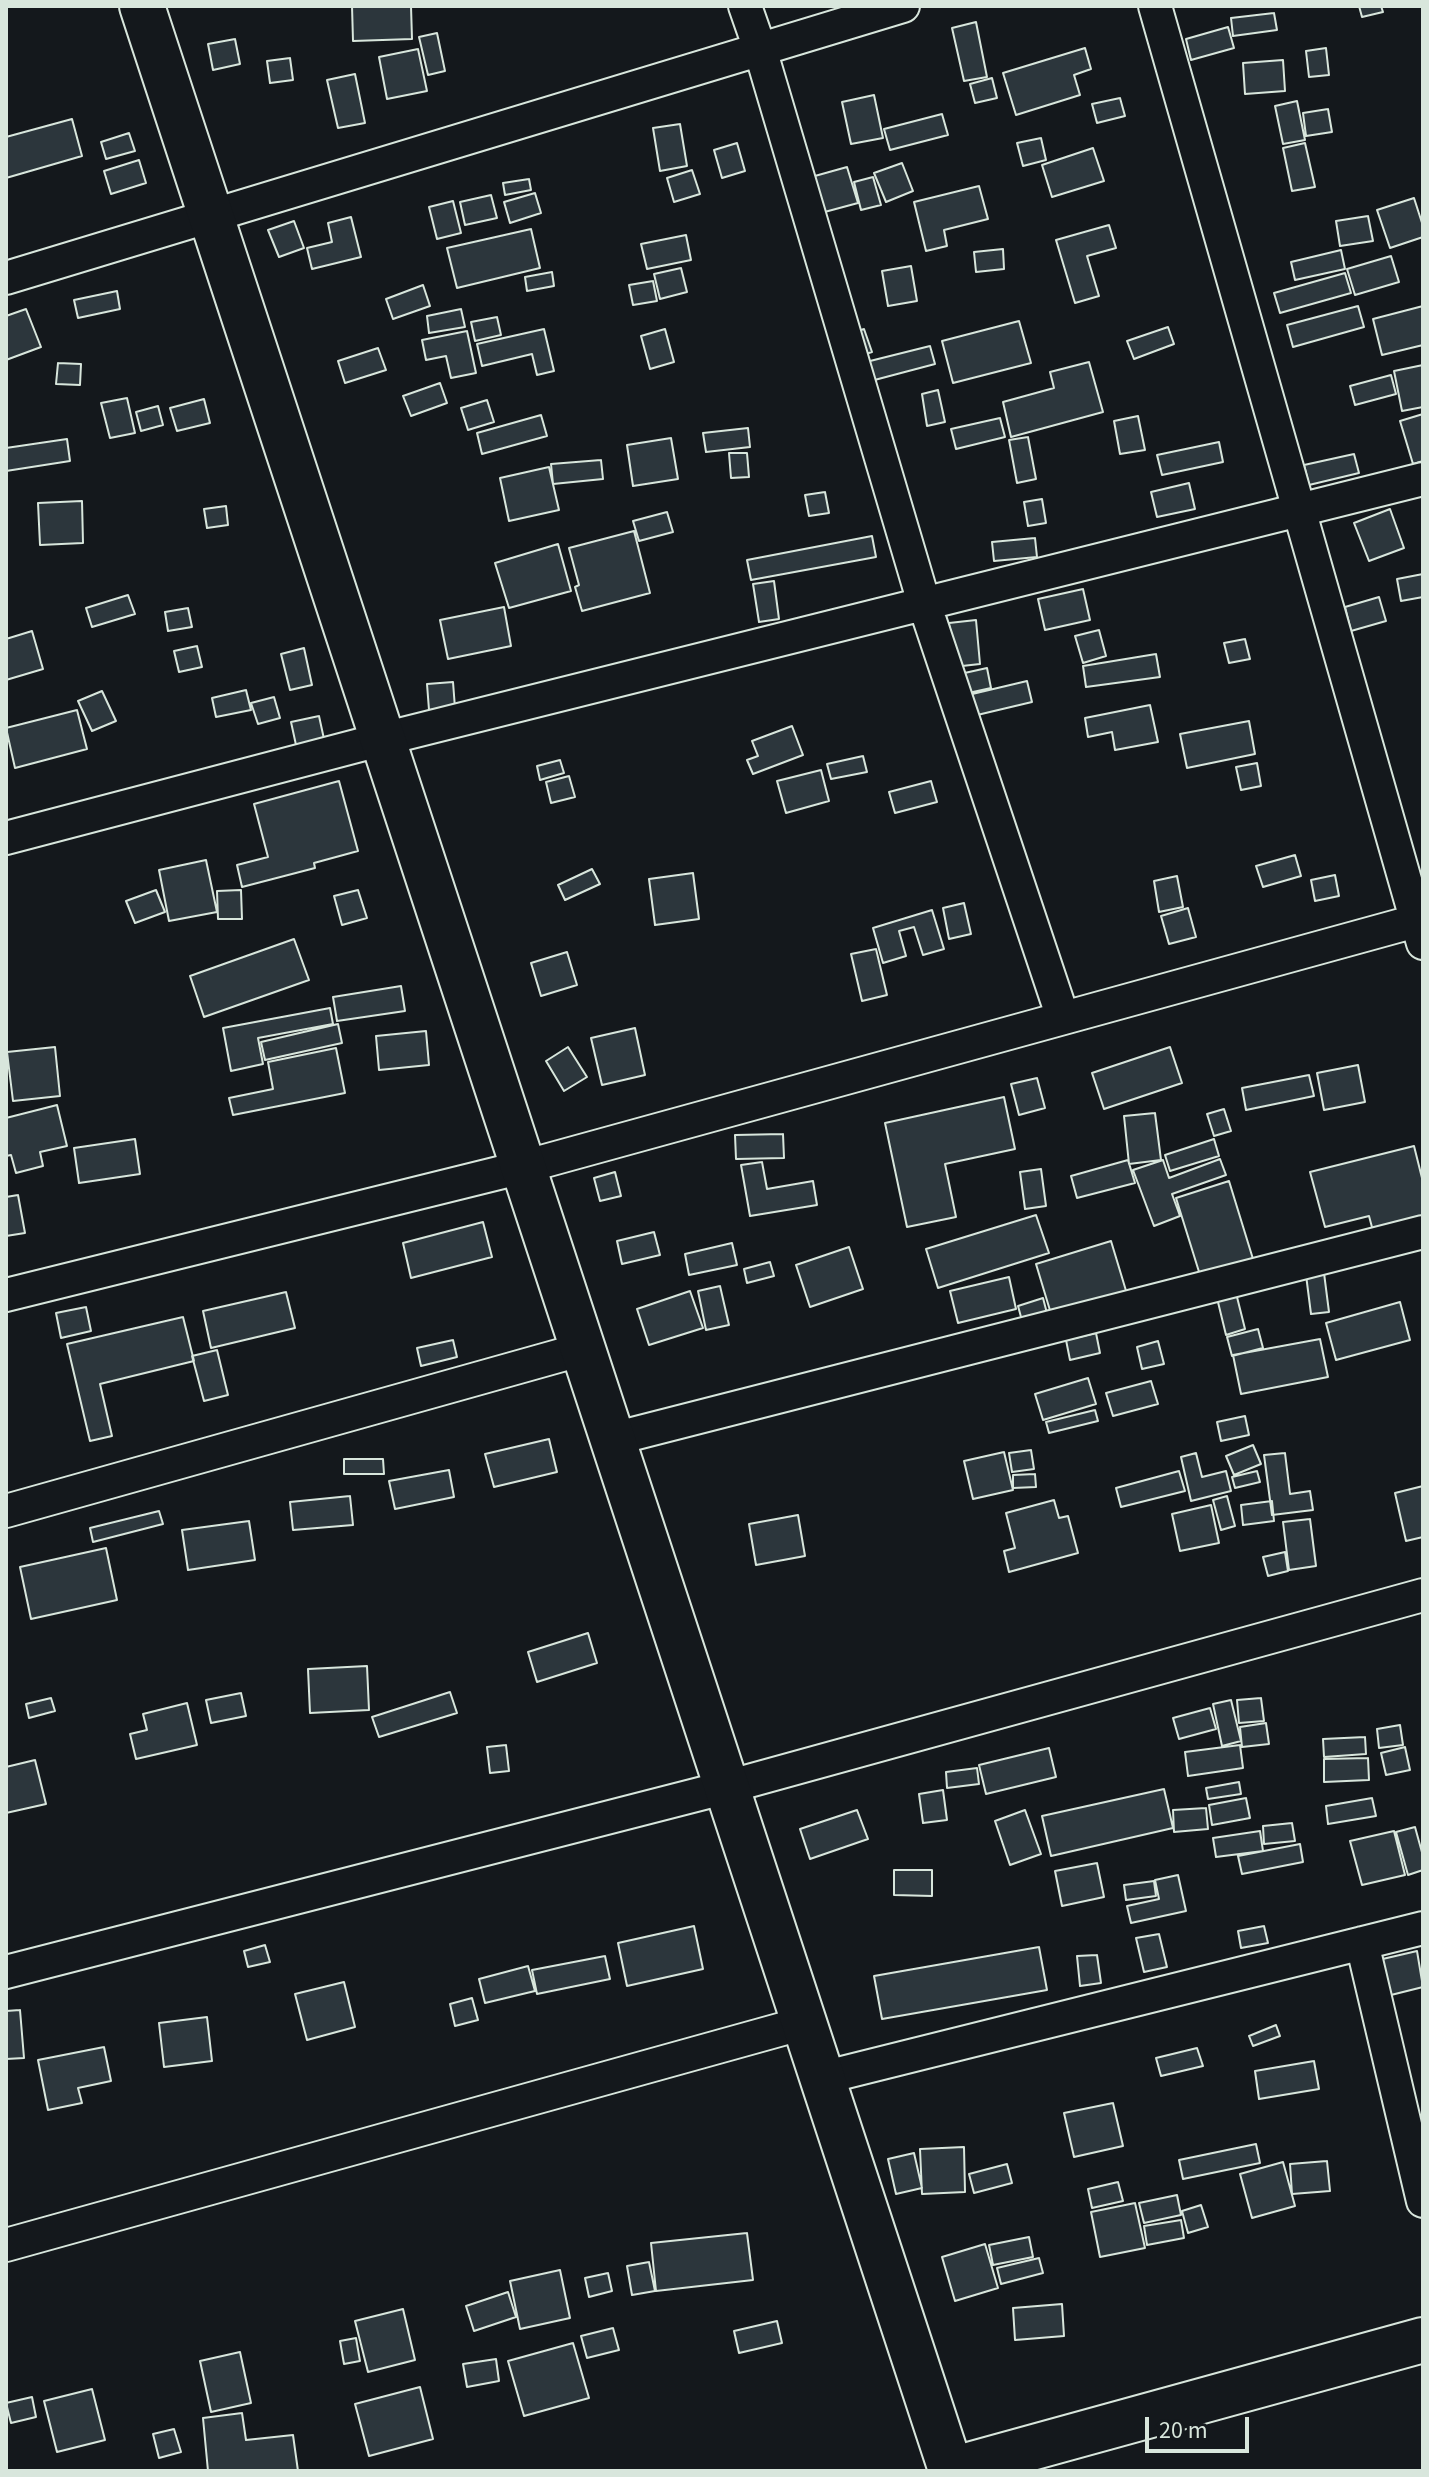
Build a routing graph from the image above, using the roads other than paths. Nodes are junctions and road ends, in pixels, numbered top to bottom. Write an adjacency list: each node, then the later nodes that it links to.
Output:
1 (142, 6): 6 (main road)
2 (745, 6): 5 (street)
3 (903, 6): 5 (street)
4 (1155, 6): 9 (street)
5 (760, 49): 6 (street); 10 (street)
6 (211, 217): 7 (street); 11 (main road)
7 (6, 278)
8 (1423, 479): 9 (street)
9 (1299, 510): 10 (street); 13 (street)
10 (924, 603): 11 (street); 14 (street)
11 (383, 739): 12 (street); 15 (main road)
12 (6, 838)
13 (1421, 927): 14 (street)
14 (1063, 1018): 15 (street)
15 (523, 1167): 17 (street); 18 (main road)
16 (1423, 1232): 19 (street)
17 (6, 1295)
18 (583, 1349): 19 (main road); 20 (street)
19 (613, 1439): 22 (main road)
20 (6, 1511)
21 (1423, 1595): 22 (street)
22 (727, 1787): 25 (street); 26 (main road)
23 (1423, 1928): 24 (street)
24 (1362, 1943): 27 (street); 28 (street)
25 (6, 1972)
26 (804, 2023): 27 (main road); 29 (street)
27 (822, 2078): 31 (main road)
28 (1423, 2201)
29 (6, 2245)
30 (1423, 2340): 31 (main road)
31 (949, 2471)

